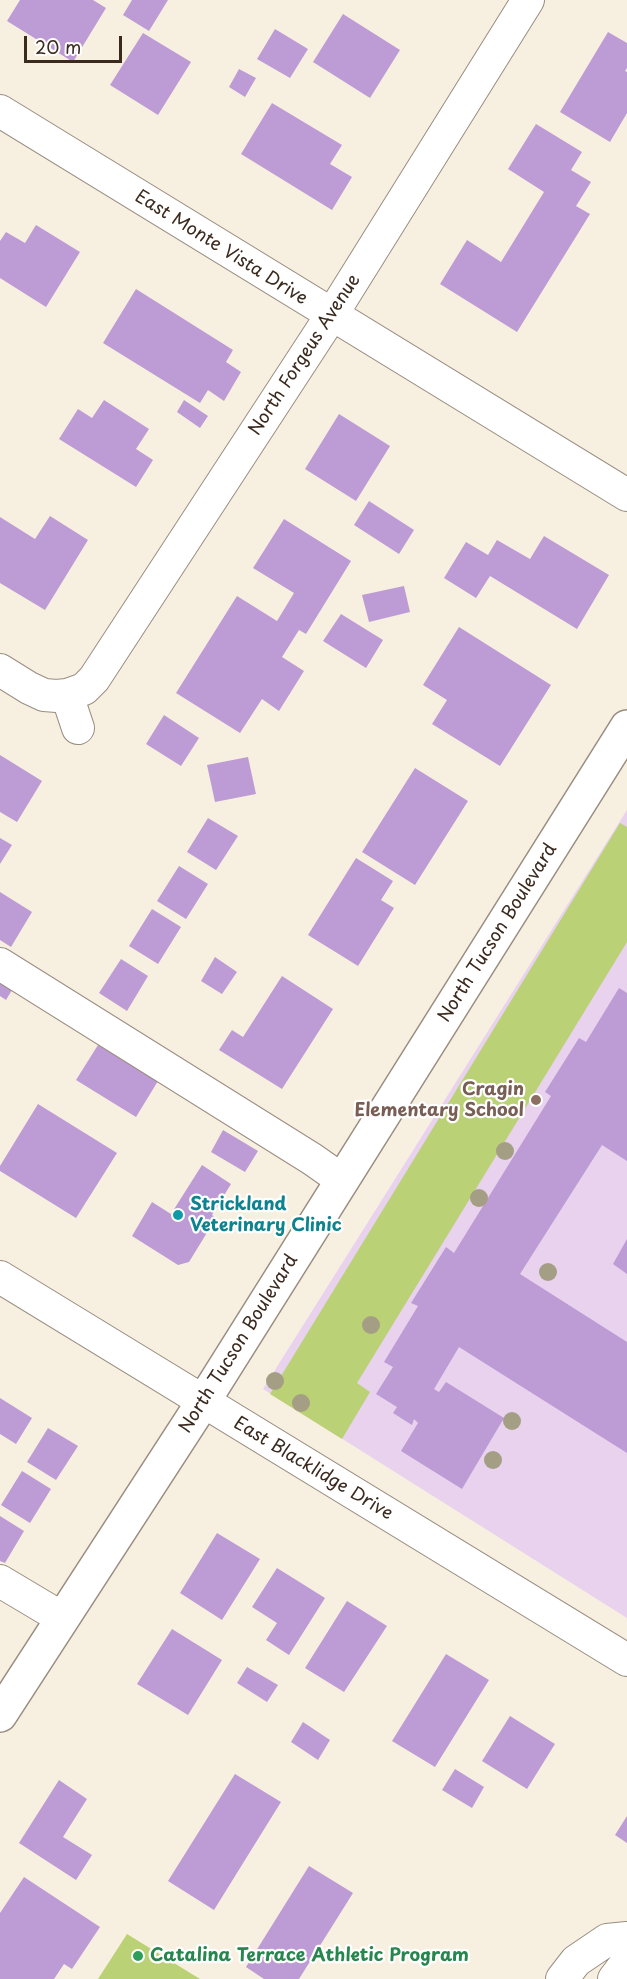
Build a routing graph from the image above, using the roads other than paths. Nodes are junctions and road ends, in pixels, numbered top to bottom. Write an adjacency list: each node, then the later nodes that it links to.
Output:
1 (528, 0): 3 (street, North Forgeus Avenue)
2 (0, 111): 3 (street, East Monte Vista Drive)
3 (331, 316): 4 (street, East Monte Vista Drive); 6 (street, North Forgeus Avenue)
4 (627, 495)
5 (0, 670): 6 (street)
6 (67, 695): 8 (street)
7 (627, 727): 10 (main road, North Tucson Boulevard)
8 (78, 728)
9 (0, 964): 10 (street)
10 (342, 1180): 12 (main road, North Tucson Boulevard)
11 (0, 1277): 12 (street, East Blacklidge Drive)
12 (203, 1402): 14 (main road, North Tucson Boulevard); 15 (street, East Blacklidge Drive)
13 (0, 1581): 14 (street)
14 (62, 1618): 16 (main road, North Tucson Boulevard)
15 (627, 1660)
16 (0, 1715)
17 (627, 1938): 19 (street)
18 (627, 1962): 20 (street)
19 (562, 1979)
20 (614, 1979)

